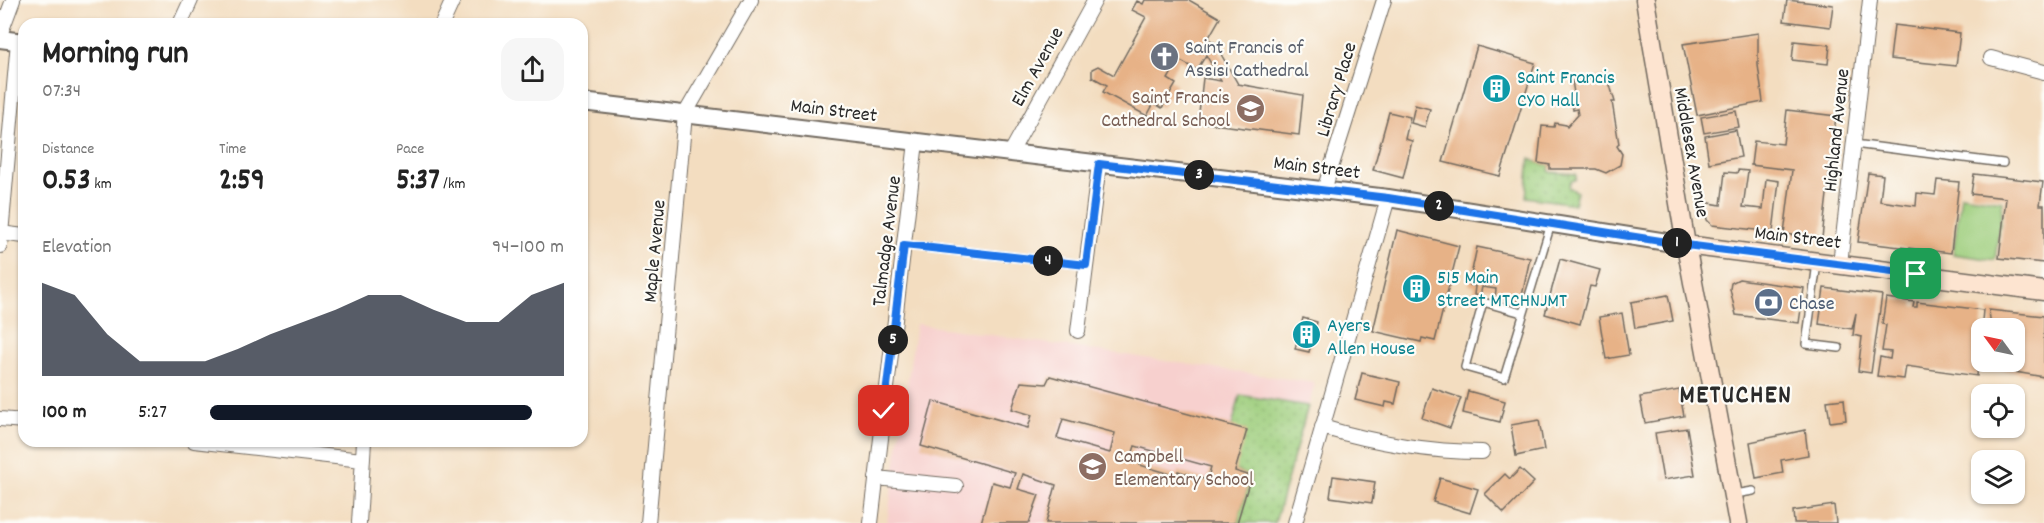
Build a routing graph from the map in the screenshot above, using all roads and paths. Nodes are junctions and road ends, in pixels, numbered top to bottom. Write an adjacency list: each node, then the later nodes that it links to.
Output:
1 (13, 0): 11 (street)
2 (191, 0): 9 (street)
3 (453, 0): 10 (street)
4 (751, 0): 17 (street, Maple Avenue)
5 (1095, 0): 20 (street, Elm Avenue)
6 (1384, 0): 23 (street, Library Place)
7 (1645, 0): 29 (main road, Middlesex Avenue)
8 (1870, 0): 19 (street, Highland Avenue)
9 (183, 18)
10 (445, 18)
11 (0, 37): 12 (street)
12 (18, 40)
13 (1991, 58): 15 (street)
14 (18, 69): 27 (street)
15 (2044, 72)
16 (588, 103): 17 (street, Main Street)
17 (685, 114): 18 (street, Main Street); 49 (street, Maple Avenue)
18 (916, 142): 20 (street, Main Street); 28 (street, Talmadge Avenue)
19 (1854, 144): 21 (lane); 31 (street, Highland Avenue)
20 (1011, 152): 22 (street, Main Street)
21 (2003, 163)
22 (1099, 164): 23 (street, Main Street); 32 (street)
23 (1324, 190): 24 (street, Main Street)
24 (1388, 198): 25 (street, Main Street); 39 (street)
25 (1551, 224): 29 (street, Main Street); 34 (lane)
26 (18, 236): 27 (street)
27 (0, 237)
28 (904, 245): 32 (lane); 44 (street, Talmadge Avenue)
29 (1686, 245): 30 (main road, Main Street); 47 (main road, Middlesex Avenue)
30 (1818, 261): 31 (main road, Main Street); 36 (lane)
31 (1840, 264): 33 (main road, Main Street)
32 (1086, 265): 35 (street)
33 (2044, 291)
34 (1522, 314): 34 (lane)
35 (1078, 331)
36 (1839, 348)
37 (0, 419): 38 (street)
38 (18, 420)
39 (1322, 427): 42 (street); 51 (street)
40 (247, 447): 43 (street)
41 (363, 447): 43 (street)
42 (1482, 452)
43 (362, 460): 48 (street)
44 (876, 478): 45 (street); 50 (street, Talmadge Avenue)
45 (956, 486)
46 (1753, 491): 47 (lane)
47 (1733, 495): 52 (main road, Middlesex Avenue)
48 (359, 523)
49 (648, 523)
50 (871, 523)
51 (1295, 523)
52 (1738, 523)

